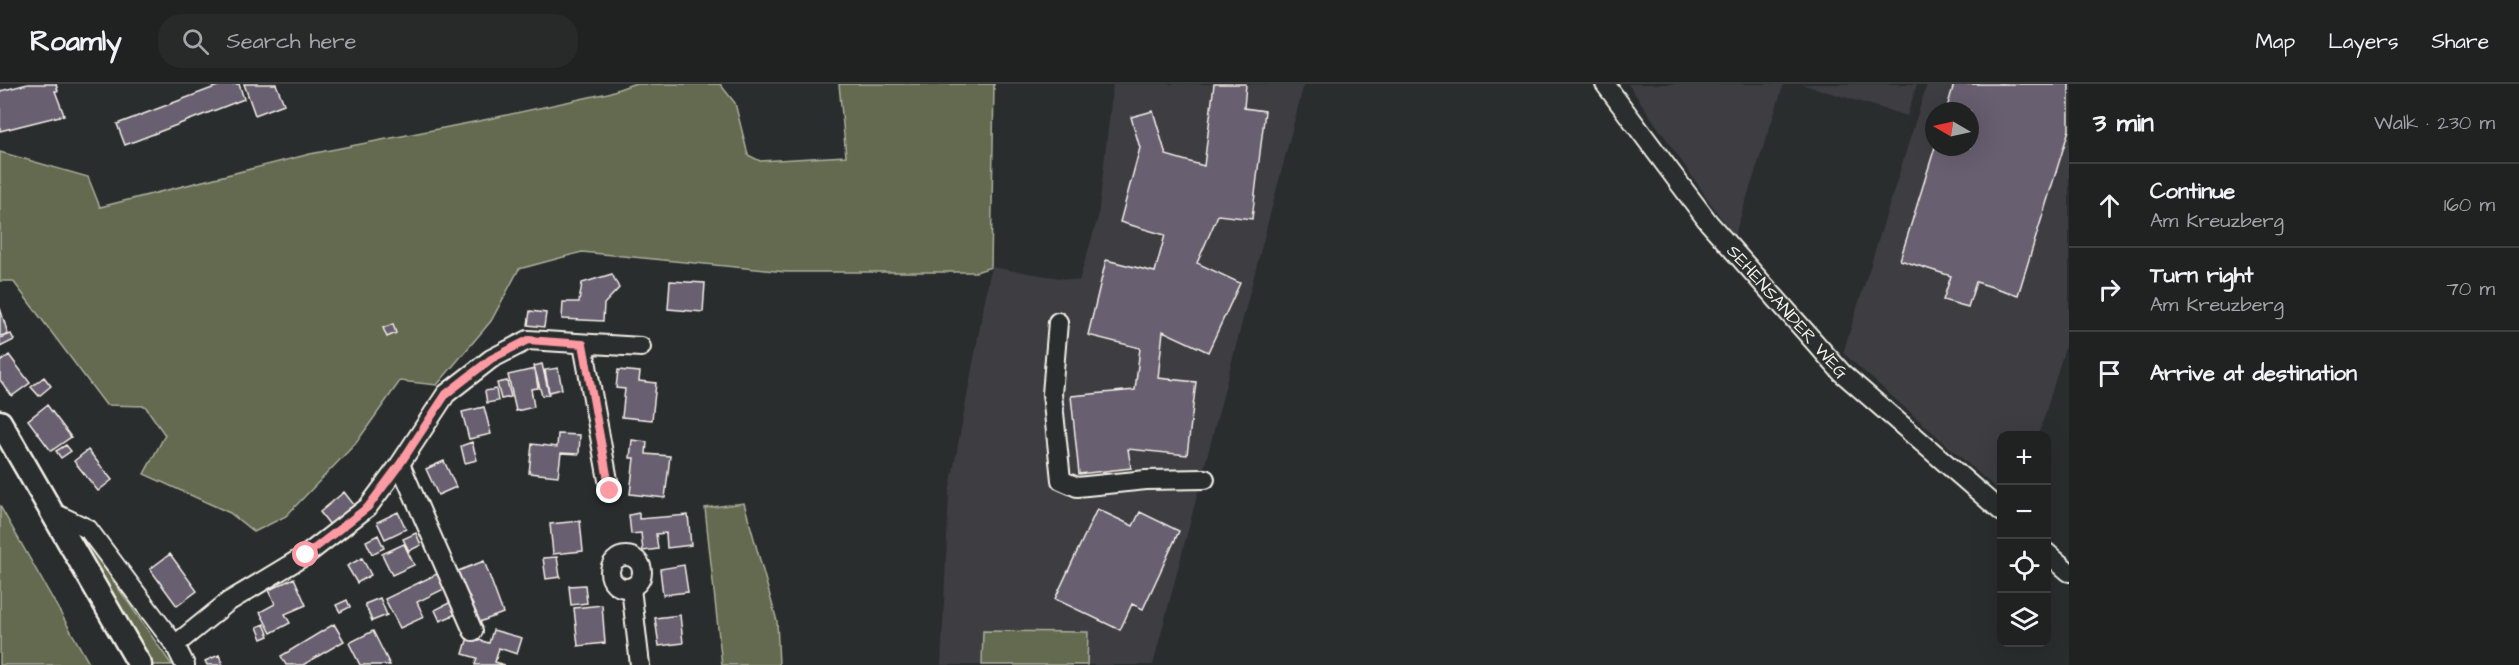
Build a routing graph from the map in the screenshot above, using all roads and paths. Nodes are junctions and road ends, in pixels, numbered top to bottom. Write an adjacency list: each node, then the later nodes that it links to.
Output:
1 (1605, 84): 9 (street, SEHENSANDER WEG)
2 (1058, 322): 7 (street)
3 (583, 344): 4 (street); 6 (street); 8 (street)
4 (641, 347)
5 (0, 422): 10 (main road)
6 (400, 464): 14 (street); 15 (street)
7 (1205, 479)
8 (610, 491)
9 (1997, 509)
10 (54, 513): 15 (street); 16 (main road)
11 (2051, 556): 12 (street)
12 (2069, 572)
13 (631, 588): 18 (street)
14 (473, 631)
15 (175, 645): 17 (street)
16 (140, 665)
17 (186, 665)
18 (640, 665)

